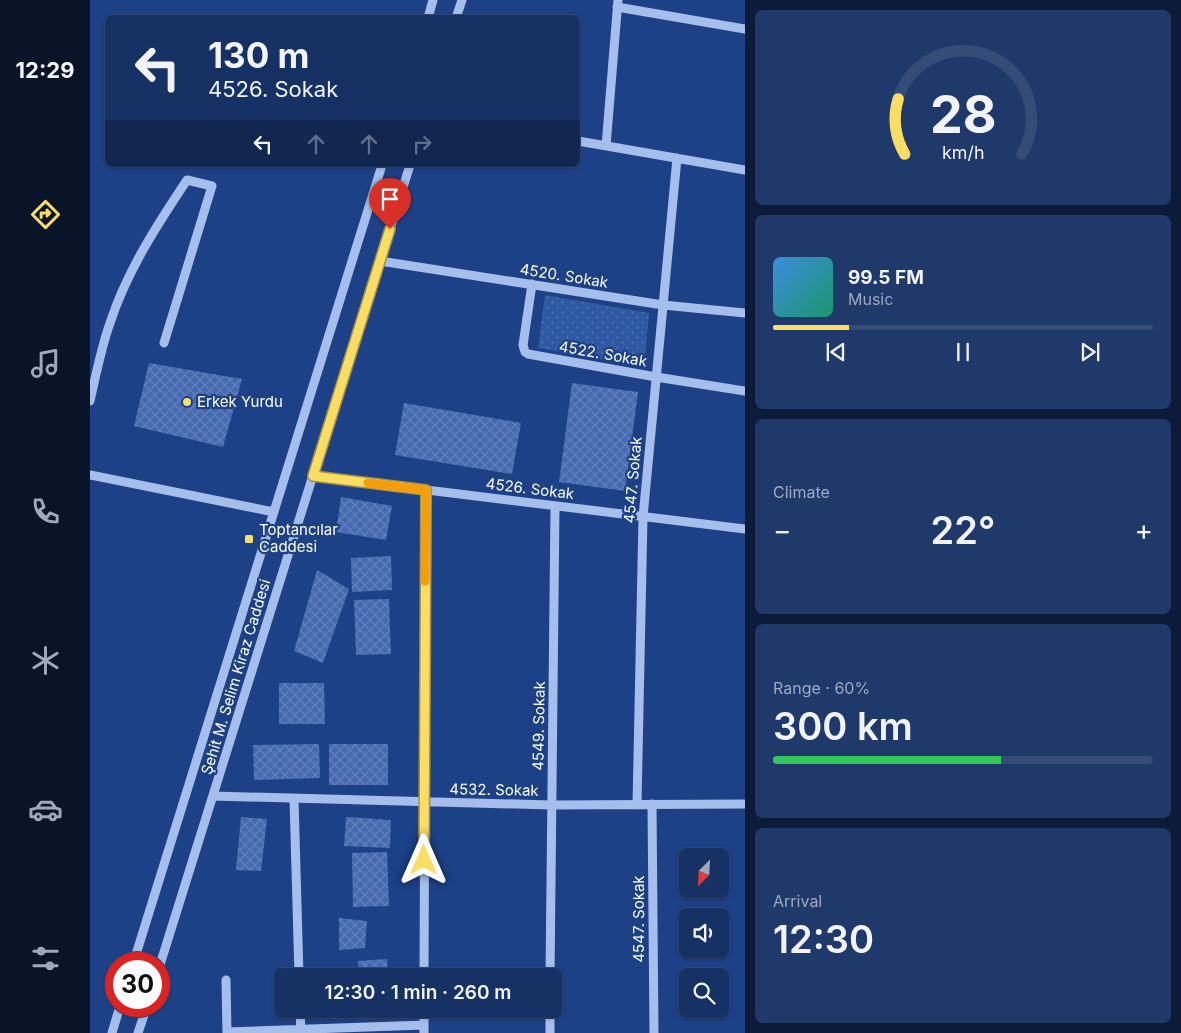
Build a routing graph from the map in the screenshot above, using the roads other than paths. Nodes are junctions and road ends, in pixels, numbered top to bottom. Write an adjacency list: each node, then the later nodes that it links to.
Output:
1 (433, 0): 4 (street)
2 (462, 0): 5 (street)
3 (618, 4): 6 (street); 8 (street)
4 (429, 15)
5 (457, 15)
6 (745, 29)
7 (580, 141): 8 (street)
8 (606, 146): 9 (street)
9 (677, 158): 12 (street); 15 (street, 4547. Sokak)
10 (381, 167): 25 (street, Şehit M. Selim Kiraz Caddesi)
11 (409, 167): 13 (street, Şehit M. Selim Kiraz Caddesi)
12 (745, 170)
13 (380, 261): 14 (street, 4520. Sokak); 22 (street, Şehit M. Selim Kiraz Caddesi)
14 (532, 284): 15 (street, 4520. Sokak); 18 (street, 4522. Sokak)
15 (663, 305): 16 (street, 4520. Sokak); 18 (street, 4547. Sokak)
16 (745, 313)
17 (164, 343): 20 (street)
18 (656, 378): 19 (street, 4522. Sokak); 26 (street, 4547. Sokak)
19 (745, 390)
20 (90, 401)
21 (90, 474): 25 (street)
22 (313, 476): 23 (street, 4526. Sokak); 28 (street, Şehit M. Selim Kiraz Caddesi)
23 (426, 490): 24 (street, 4526. Sokak); 30 (street)
24 (555, 506): 26 (street, 4526. Sokak); 34 (street, 4549. Sokak)
25 (274, 512): 35 (street, Şehit M. Selim Kiraz Caddesi)
26 (643, 517): 27 (street, 4526. Sokak); 31 (street, 4547. Sokak)
27 (745, 529)
28 (212, 796): 29 (street, 4532. Sokak); 36 (street, Şehit M. Selim Kiraz Caddesi)
29 (294, 798): 30 (street, 4532. Sokak); 37 (street)
30 (424, 802): 34 (street, 4532. Sokak); 38 (street)
31 (637, 804): 32 (street, 4532. Sokak); 34 (street, 4532. Sokak)
32 (652, 804): 33 (street, 4532. Sokak); 51 (street, 4547. Sokak)
33 (745, 804)
34 (551, 805): 39 (street, 4549. Sokak)
35 (137, 952)
36 (164, 952)
37 (300, 968)
38 (424, 968)
39 (550, 968)
40 (226, 980): 47 (street)
41 (117, 1017): 48 (street)
42 (143, 1017): 49 (street)
43 (300, 1018): 46 (street)
44 (550, 1018): 50 (street)
45 (424, 1029): 46 (street)
46 (301, 1031): 47 (street)
47 (227, 1032)
48 (112, 1033)
49 (138, 1033)
50 (550, 1033)
51 (654, 1033)

